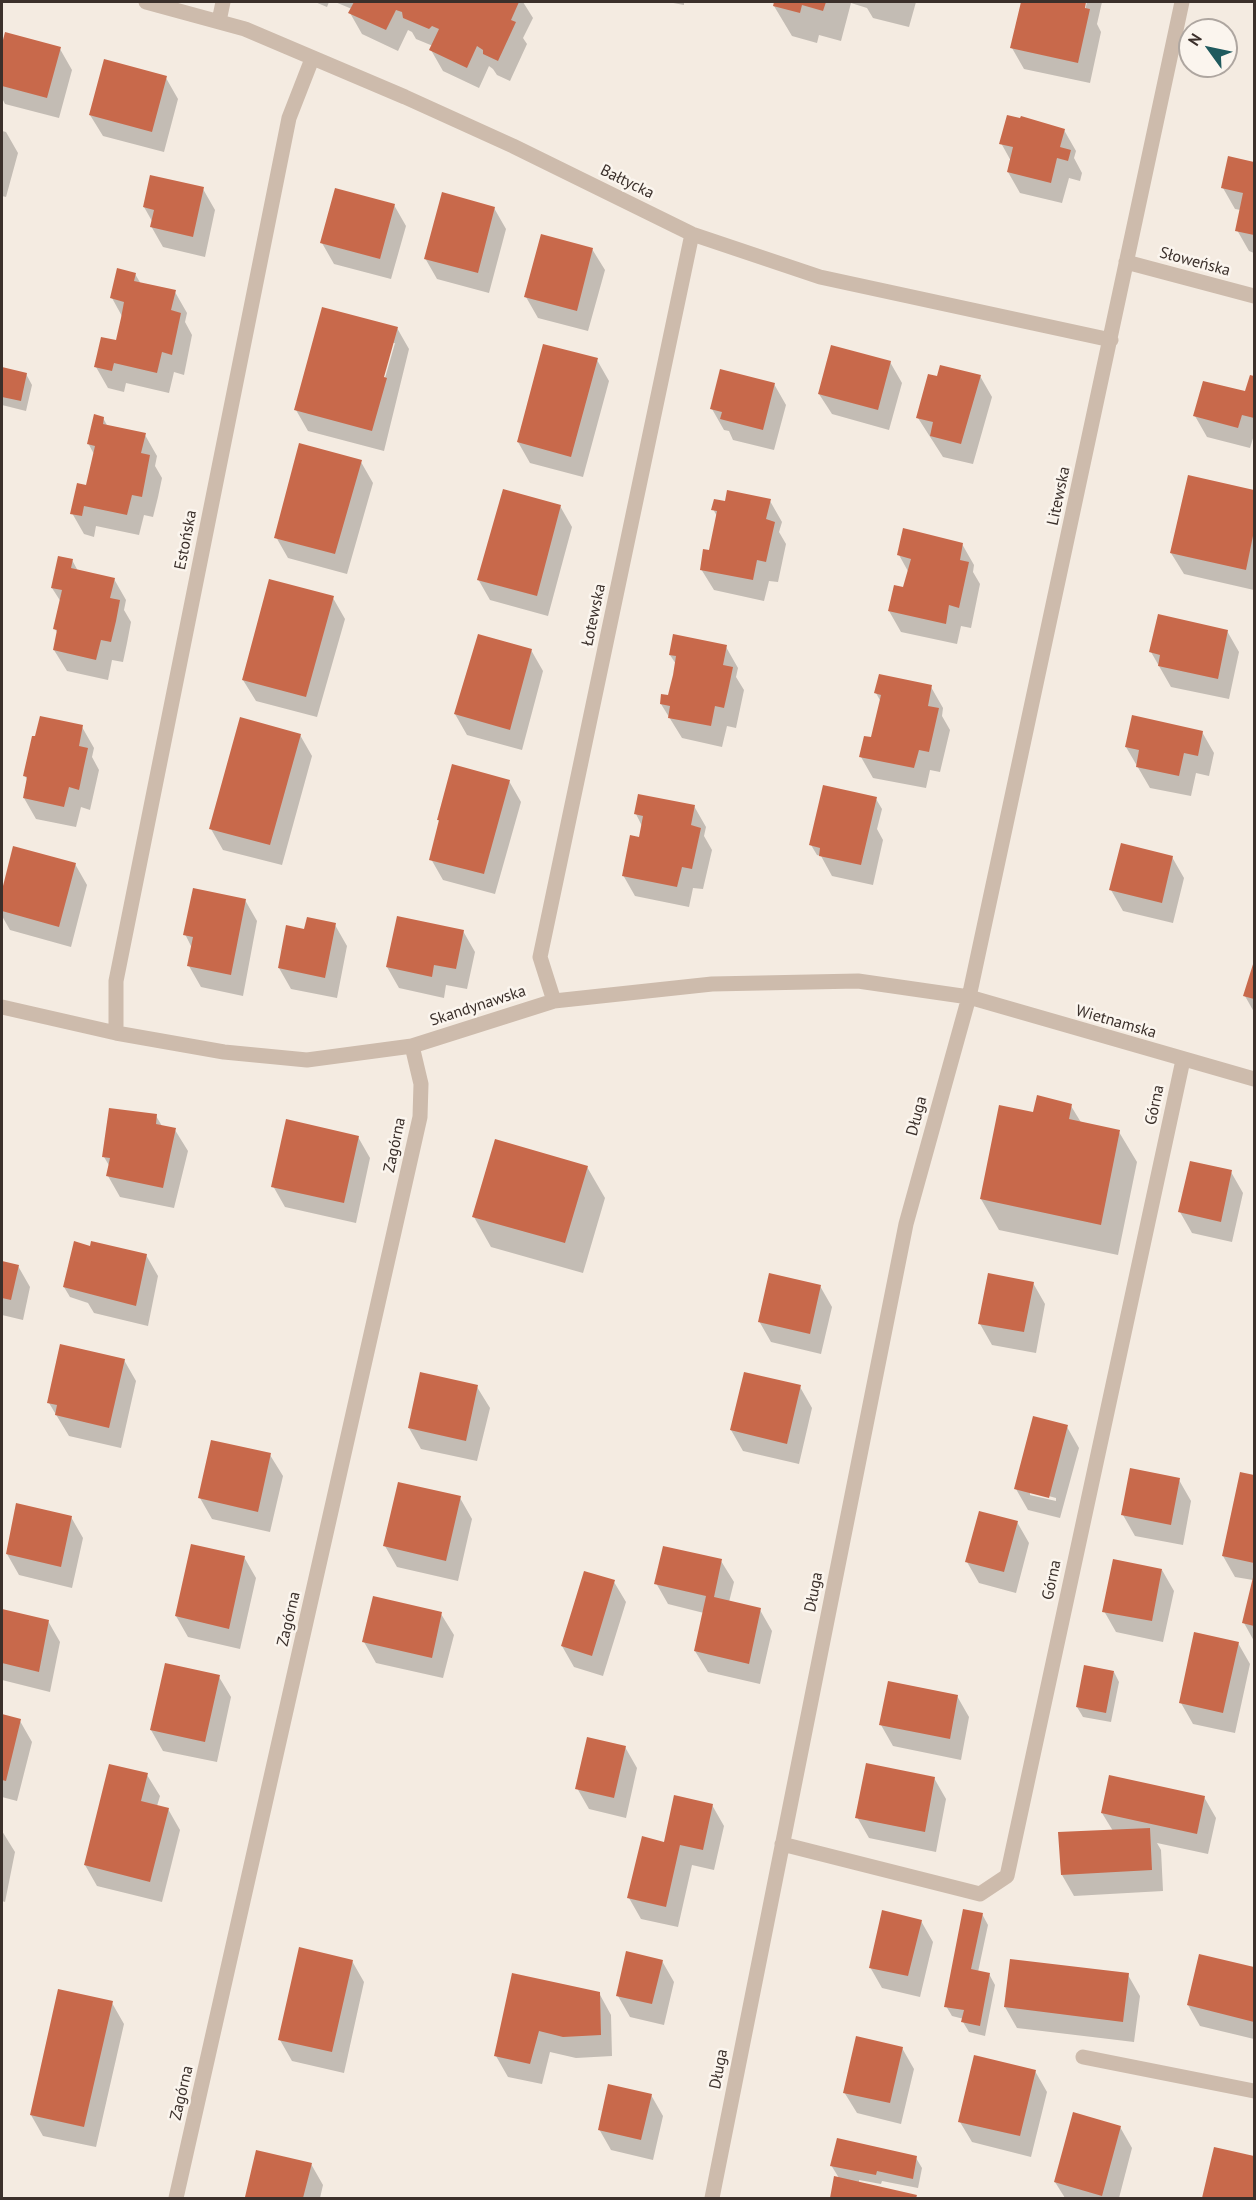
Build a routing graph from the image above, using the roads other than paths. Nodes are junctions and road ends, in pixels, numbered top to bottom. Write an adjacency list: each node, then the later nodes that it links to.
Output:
1 (146, 2): 4 (street, Bałtycka)
2 (223, 2): 4 (street)
3 (1182, 2): 7 (street, Litewska)
4 (219, 21): 5 (street, Bałtycka)
5 (312, 59): 6 (street, Bałtycka); 13 (street, Estońska)
6 (693, 234): 9 (street, Bałtycka); 11 (street, Łotewska)
7 (1126, 262): 8 (street, Słoweńska); 9 (street, Litewska)
8 (1254, 296)
9 (1111, 340): 10 (street, Litewska)
10 (969, 997): 11 (street, Skandynawska); 15 (street, Wietnamska); 17 (street, Długa)
11 (554, 1001): 14 (street, Skandynawska)
12 (2, 1007): 13 (street, Skandynawska)
13 (116, 1033): 14 (street, Skandynawska)
14 (412, 1046): 20 (street, Zagórna)
15 (1183, 1060): 16 (street, Wietnamska); 17 (street, Górna)
16 (1254, 1079)
17 (782, 1844): 21 (street, Długa)
18 (1083, 2057): 19 (street)
19 (1254, 2091)
20 (176, 2199)
21 (712, 2199)

